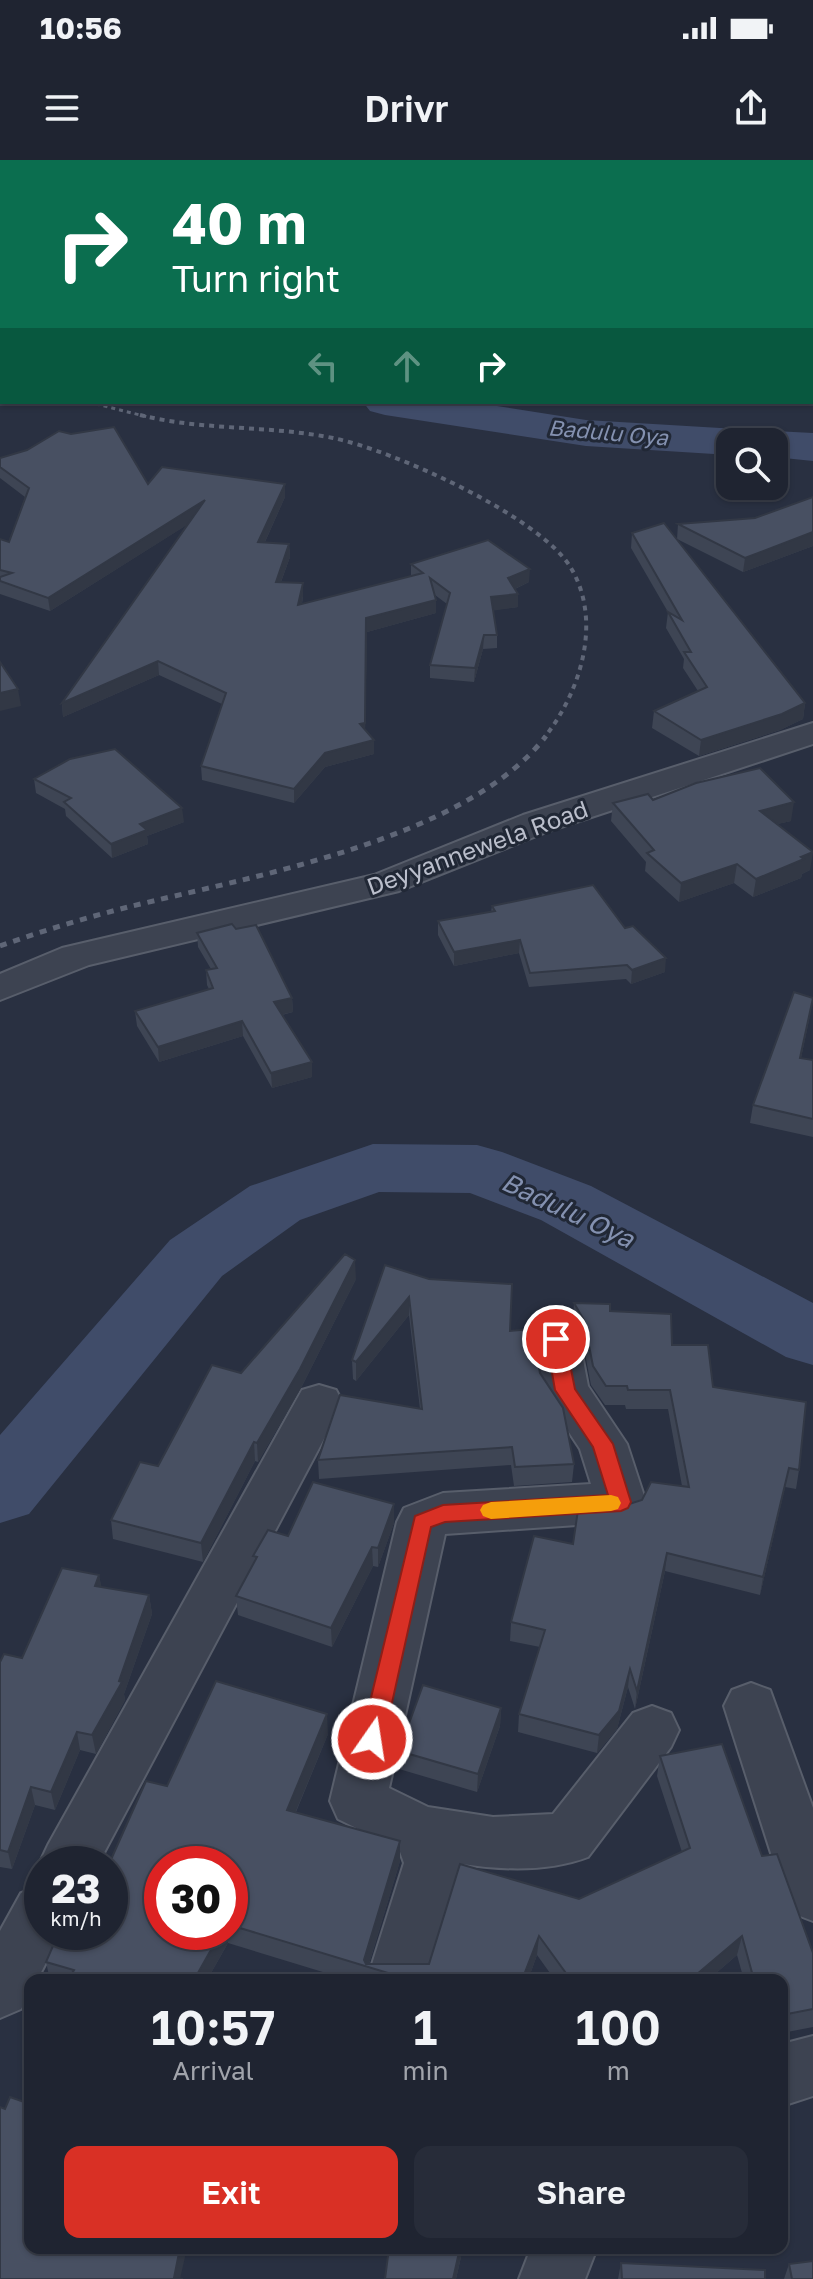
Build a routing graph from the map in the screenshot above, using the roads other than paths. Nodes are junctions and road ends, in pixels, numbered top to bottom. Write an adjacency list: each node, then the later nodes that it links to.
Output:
1 (813, 733): 2 (street, Deyyannewela Road)
2 (0, 988)
3 (556, 1339): 7 (street)
4 (319, 1403): 8 (street)
5 (751, 1706): 9 (street)
6 (652, 1730): 7 (street)
7 (422, 1832): 11 (street)
8 (78, 1846)
9 (813, 1894)
10 (24, 1945): 12 (street)
11 (399, 1974)
12 (0, 1989)
13 (813, 2066): 14 (street)
14 (788, 2073)
15 (562, 2254): 16 (street)
16 (552, 2279)

